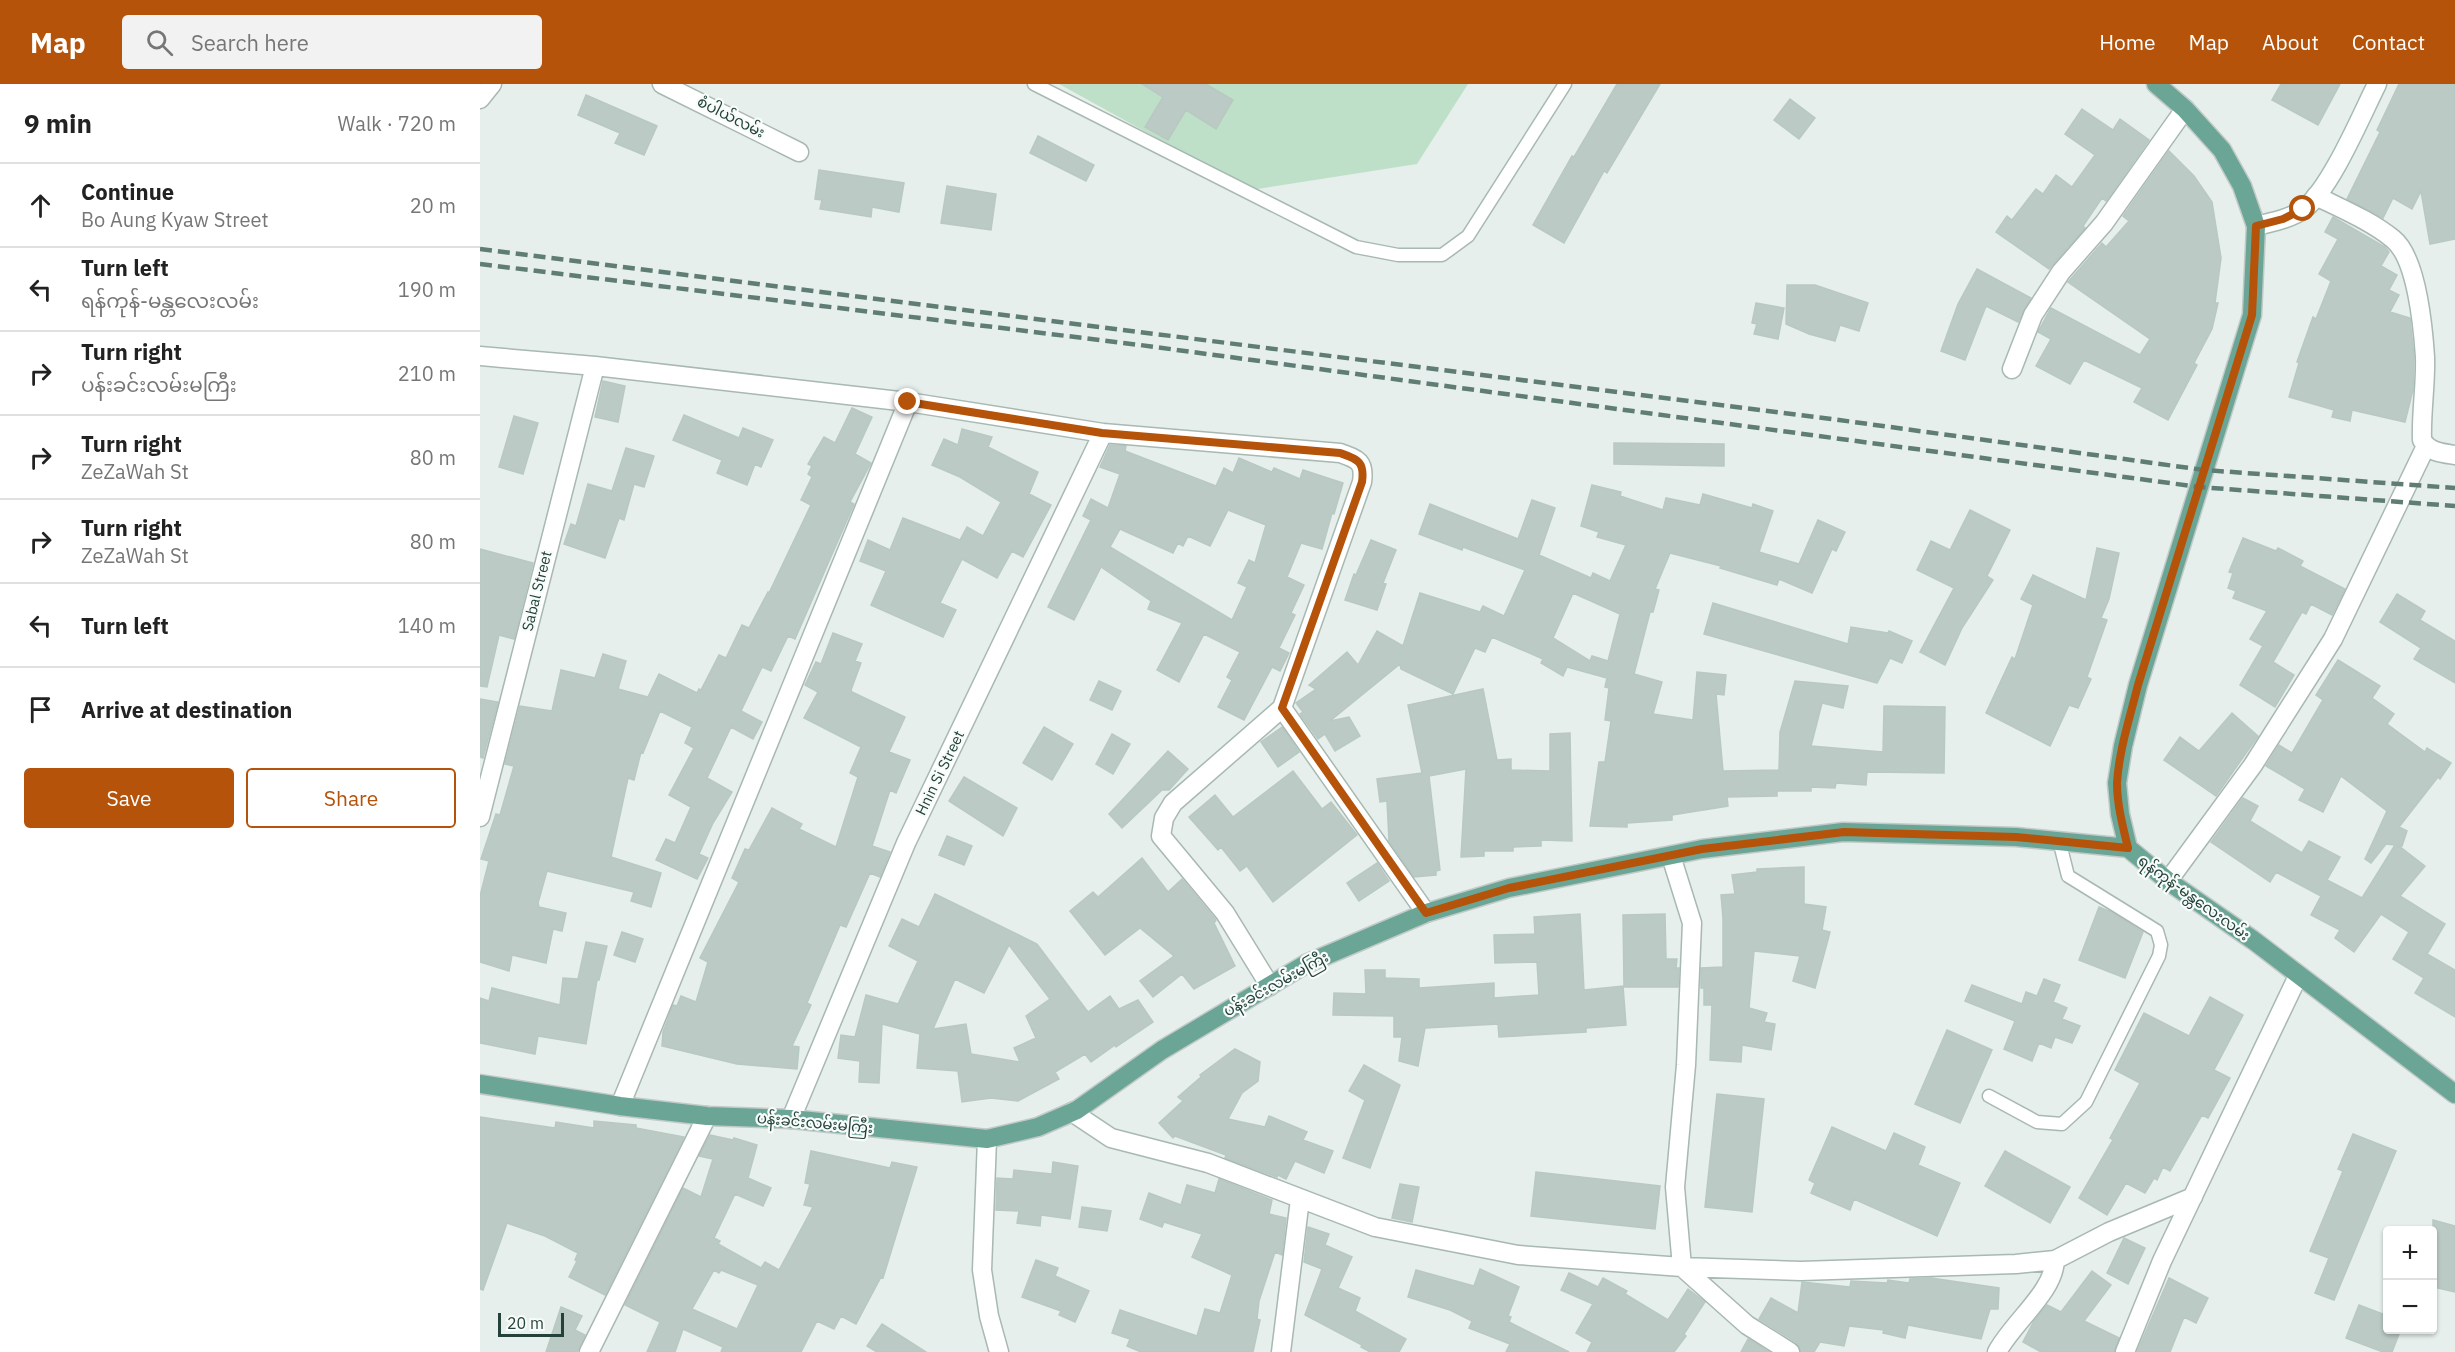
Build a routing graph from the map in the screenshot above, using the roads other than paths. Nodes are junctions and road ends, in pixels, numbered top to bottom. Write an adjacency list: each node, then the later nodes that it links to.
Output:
1 (492, 84): 7 (street)
2 (662, 84): 9 (street, စံပါယ်လမ်း)
3 (1034, 84): 4 (lane)
4 (1565, 84)
5 (2156, 84): 8 (main road, ရန်ကုန်-မန္တလေးလမ်း)
6 (2377, 84): 10 (street)
7 (480, 99)
8 (2185, 109): 11 (main road, ရန်ကုန်-မန္တလေးလမ်း); 14 (street)
9 (799, 152)
10 (2316, 196): 11 (street); 17 (street)
11 (2256, 226): 22 (main road, ရန်ကုန်-မန္တလေးလမ်း)
12 (480, 356): 13 (street)
13 (595, 366): 15 (street); 20 (street, Sabal Street)
14 (2012, 369)
15 (908, 402): 16 (street); 31 (street)
16 (1102, 433): 19 (street); 34 (street, Hnin Si Street)
17 (2426, 446): 18 (street); 24 (street)
18 (2455, 455)
19 (1282, 708): 25 (street); 27 (street)
20 (480, 817)
21 (2059, 840): 22 (main road, ပန်းခင်းလမ်းမကြီး); 23 (main road, ပန်းခင်းလမ်းမကြီး); 30 (lane)
22 (2128, 848): 24 (main road, ရန်ကုန်-မန္တလေးလမ်း)
23 (1671, 856): 25 (main road, ပန်းခင်းလမ်းမကြီး); 39 (street)
24 (2168, 881): 26 (main road, ရန်ကုန်-မန္တလေးလမ်း)
25 (1426, 913): 27 (main road, ပန်းခင်းလမ်းမကြီး)
26 (2298, 975): 29 (main road, ရန်ကုန်-မန္တလေးလမ်း); 36 (street)
27 (1270, 986): 32 (main road, ပန်းခင်းလမ်းမကြီး)
28 (480, 1084): 31 (main road, ပန်းခင်းလမ်းမကြီး)
29 (2455, 1094)
30 (1989, 1096)
31 (620, 1106): 33 (main road, ပန်းခင်းလမ်းမကြီး)
32 (1072, 1112): 35 (main road, ပန်းခင်းလမ်းမကြီး); 37 (street)
33 (707, 1116): 34 (main road, ပန်းခင်းလမ်းမကြီး); 40 (street)
34 (791, 1119): 35 (main road, ပန်းခင်းလမ်းမကြီး)
35 (987, 1139): 41 (street)
36 (2193, 1197): 38 (street); 45 (street)
37 (1300, 1198): 39 (street); 42 (street)
38 (2055, 1260): 39 (street); 44 (street)
39 (1682, 1267): 43 (street)
40 (589, 1352)
41 (999, 1352)
42 (1281, 1352)
43 (1790, 1352)
44 (1997, 1352)
45 (2125, 1352)

